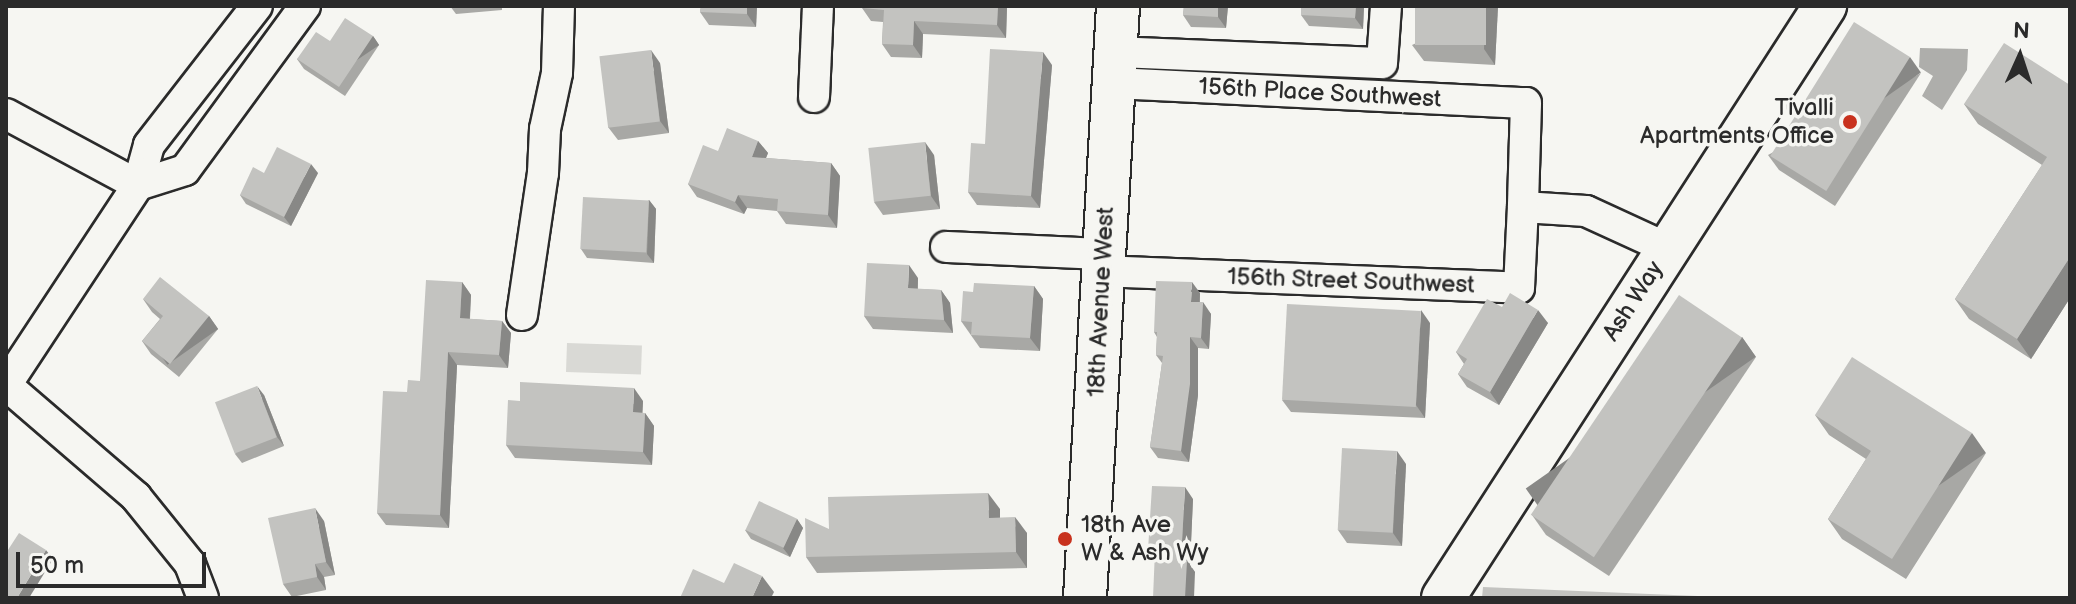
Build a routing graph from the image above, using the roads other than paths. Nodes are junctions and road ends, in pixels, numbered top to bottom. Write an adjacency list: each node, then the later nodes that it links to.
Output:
1 (257, 6): 11 (street)
2 (305, 6): 11 (street)
3 (559, 6): 16 (street)
4 (818, 6): 9 (street)
5 (1118, 6): 8 (street, 18th Avenue West)
6 (1386, 6): 8 (street)
7 (1825, 6): 14 (street, Ash Way)
8 (1115, 68): 12 (street, 156th Place Southwest); 15 (street, 18th Avenue West)
9 (814, 97)
10 (6, 114): 11 (street)
11 (138, 185): 17 (street)
12 (1523, 207): 14 (street); 15 (street, 156th Street Southwest)
13 (946, 247): 15 (street)
14 (1667, 248): 20 (street, Ash Way)
15 (1103, 262): 19 (street, 18th Avenue West)
16 (522, 315)
17 (6, 385): 18 (street)
18 (203, 598)
19 (1085, 598)
20 (1443, 598)

